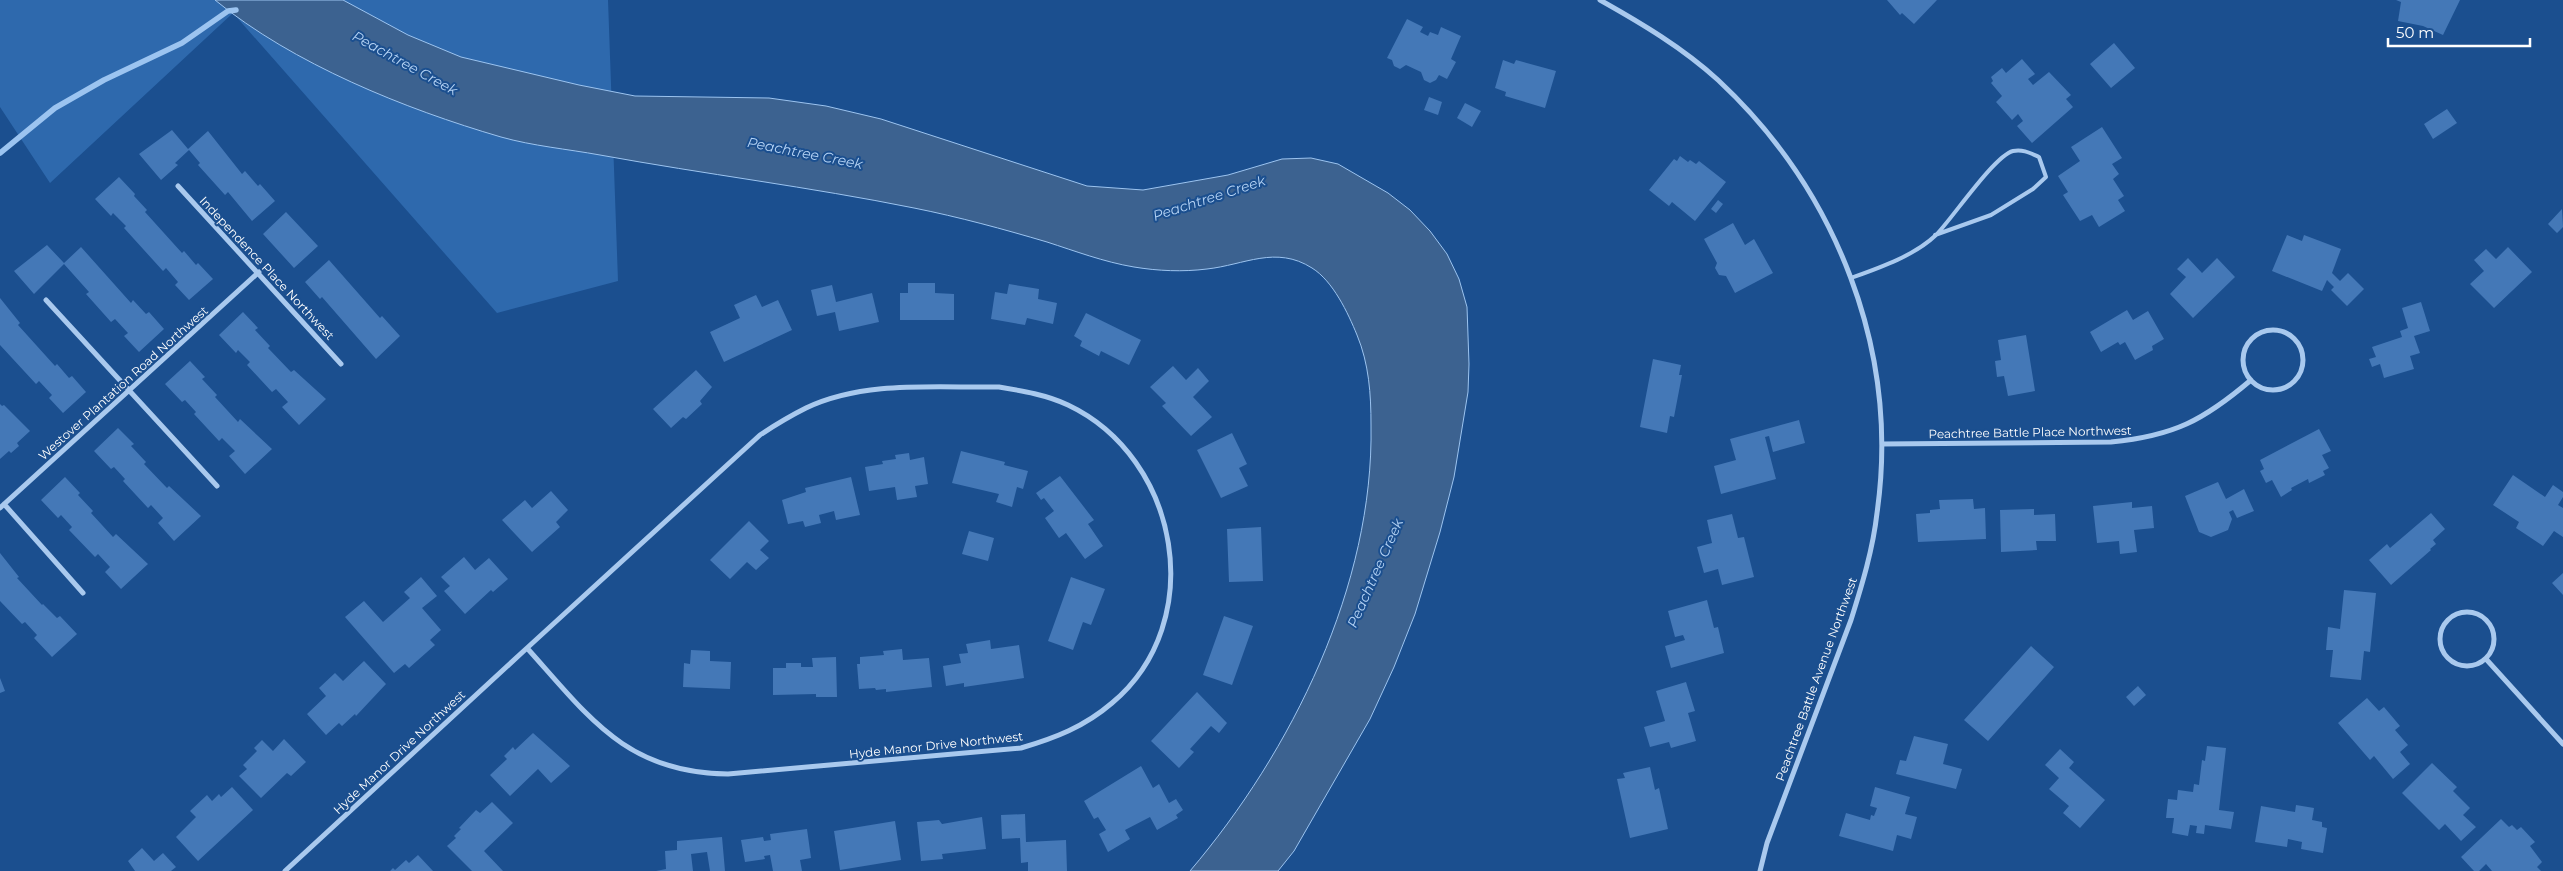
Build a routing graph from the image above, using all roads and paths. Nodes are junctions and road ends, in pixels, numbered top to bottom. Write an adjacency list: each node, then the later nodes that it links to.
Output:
1 (1600, 0): 5 (street, Peachtree Battle Avenue Northwest)
2 (178, 186): 4 (street, Independence Place Northwest)
3 (1936, 235): 3 (lane); 5 (lane)
4 (259, 272): 7 (street, Independence Place Northwest); 9 (street, Westover Plantation Road Northwest)
5 (1851, 278): 10 (street, Peachtree Battle Avenue Northwest)
6 (46, 300): 9 (street)
7 (341, 364)
8 (2251, 380): 8 (street); 10 (street, Peachtree Battle Place Northwest)
9 (130, 390): 11 (street); 12 (street, Westover Plantation Road Northwest)
10 (1882, 444): 18 (street, Peachtree Battle Avenue Northwest)
11 (217, 486)
12 (2, 506): 13 (street)
13 (83, 593)
14 (528, 648): 14 (street, Hyde Manor Drive Northwest); 17 (street, Hyde Manor Drive Northwest)
15 (2486, 659): 15 (street); 16 (street)
16 (2563, 744)
17 (285, 871)
18 (1760, 871)

